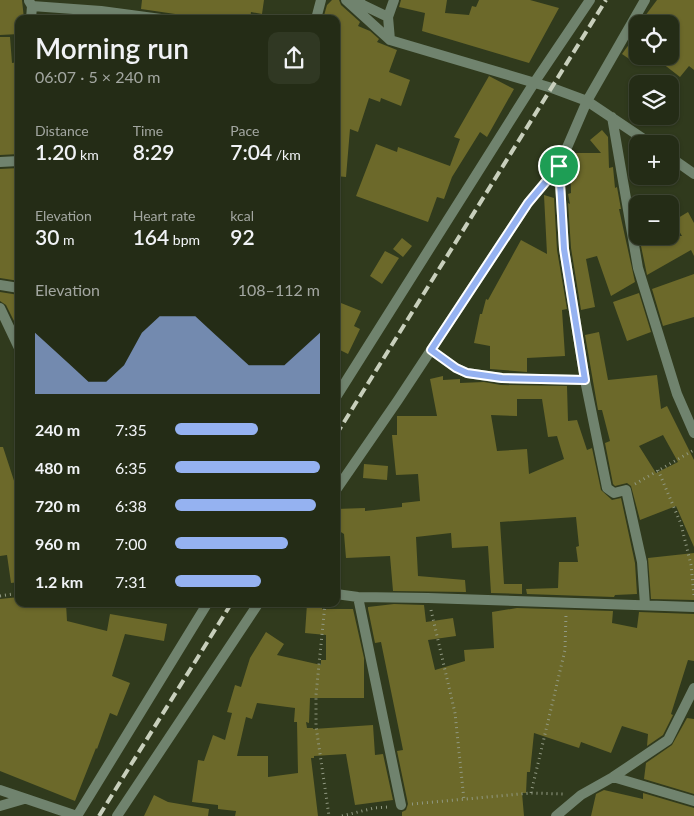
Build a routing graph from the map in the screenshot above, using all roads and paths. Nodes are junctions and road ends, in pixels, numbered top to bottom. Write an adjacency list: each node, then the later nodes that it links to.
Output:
1 (321, 0): 9 (street)
2 (346, 0): 11 (street)
3 (357, 0): 10 (street)
4 (394, 0): 10 (street)
5 (590, 0): 12 (street)
6 (644, 0): 13 (street)
7 (30, 3): 8 (street)
8 (132, 15)
9 (317, 15)
10 (388, 17): 11 (street)
11 (390, 40): 12 (street)
12 (534, 83): 13 (street); 27 (street)
13 (587, 100): 14 (street); 19 (street)
14 (612, 117): 15 (street); 28 (street)
15 (638, 135)
16 (15, 161): 17 (street)
17 (0, 162)
18 (679, 163): 20 (street)
19 (559, 166): 25 (street); 26 (street)
20 (694, 174)
21 (0, 285): 22 (street)
22 (15, 287)
23 (0, 308): 24 (street)
24 (15, 340)
25 (431, 350): 26 (street); 31 (street)
26 (585, 380): 32 (street)
27 (340, 391)
28 (694, 433)
29 (694, 450): 30 (path)
30 (658, 470): 32 (path); 38 (path)
31 (340, 484)
32 (626, 490): 40 (street)
33 (15, 594): 35 (path)
34 (340, 595): 36 (street)
35 (0, 596)
36 (358, 597): 37 (street); 53 (street)
37 (428, 598): 39 (street); 51 (path)
38 (694, 599)
39 (566, 603): 40 (street); 48 (path)
40 (645, 605): 44 (street)
41 (205, 607): 55 (street)
42 (256, 607): 56 (street)
43 (325, 607): 57 (path)
44 (694, 608)
45 (694, 688): 46 (street)
46 (613, 777): 49 (street); 52 (street)
47 (0, 790): 50 (street)
48 (531, 793): 49 (path); 51 (path)
49 (581, 795): 59 (street)
50 (24, 799): 54 (street); 55 (street)
51 (464, 800): 53 (path)
52 (694, 801)
53 (401, 805): 58 (path)
54 (0, 806)
55 (77, 816)
56 (118, 816)
57 (330, 816)
58 (342, 816)
59 (556, 816)

